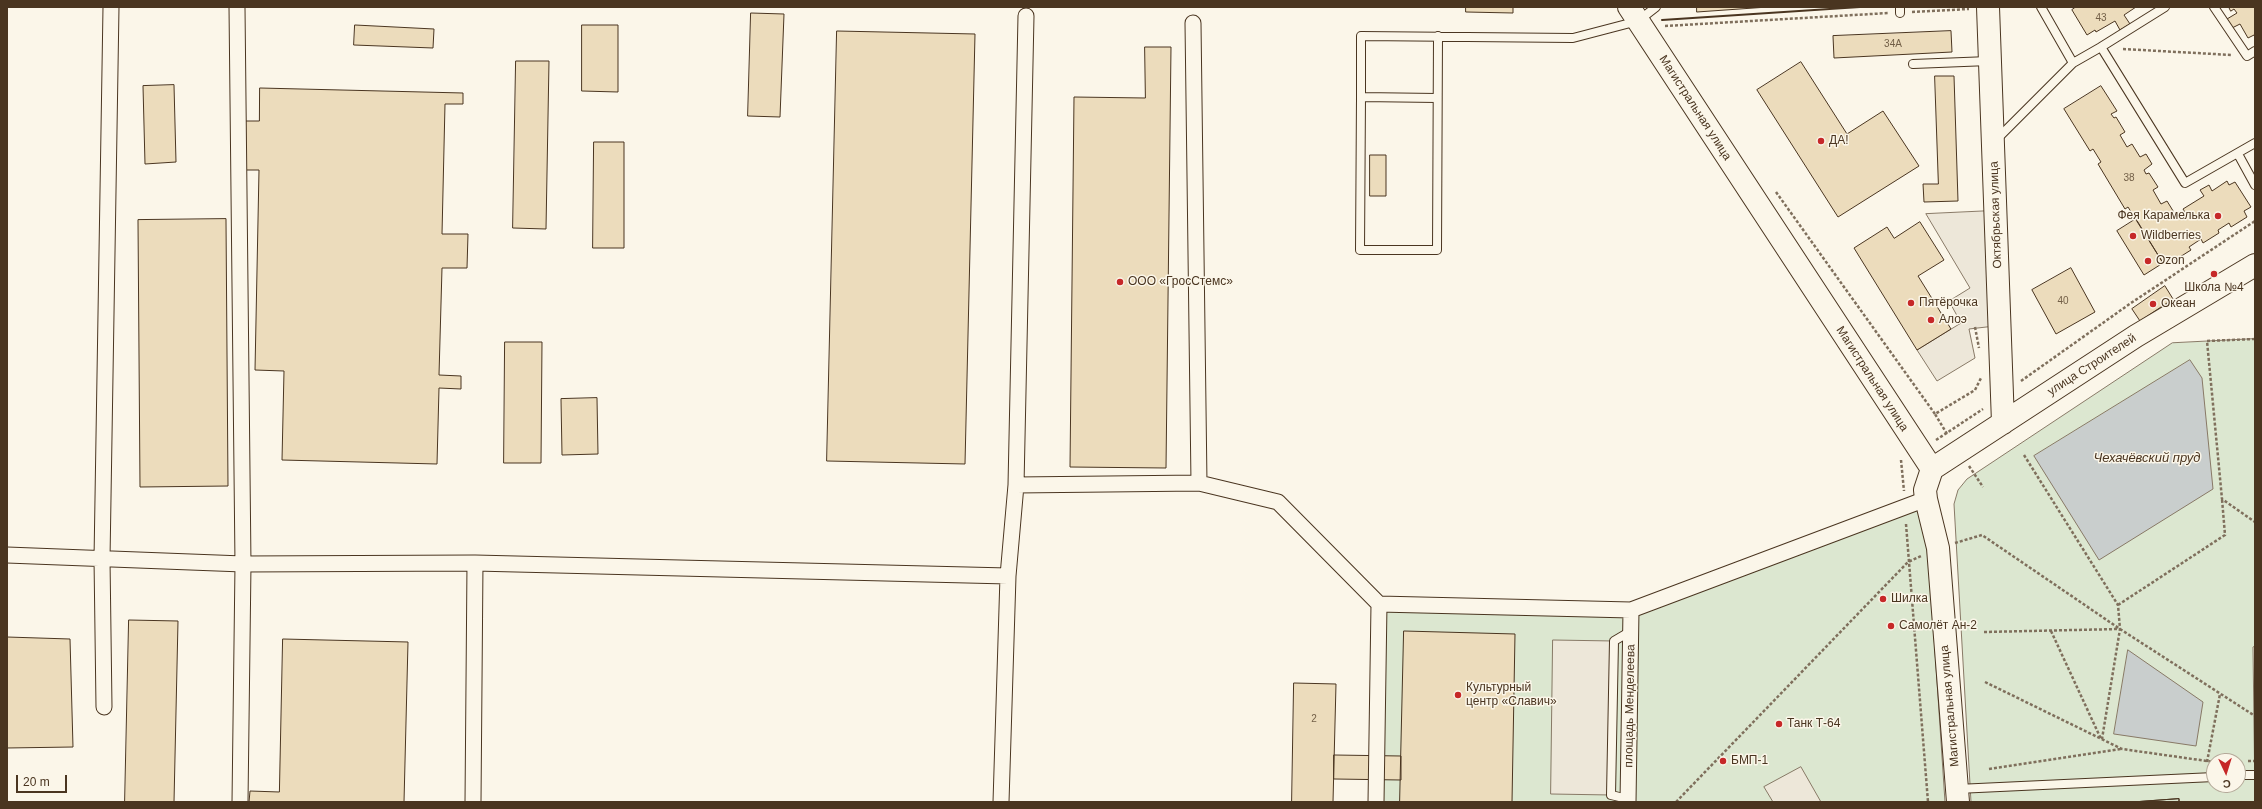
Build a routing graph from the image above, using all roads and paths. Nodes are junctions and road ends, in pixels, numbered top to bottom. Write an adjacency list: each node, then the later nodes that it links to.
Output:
1 (110, 7): 45 (street)
2 (237, 7): 47 (street)
3 (1656, 7): 9 (lane)
4 (1991, 7): 8 (path); 16 (main road, Октябрьская улица)
5 (2041, 7): 17 (lane)
6 (2165, 7): 13 (lane)
7 (2214, 7): 15 (lane)
8 (1900, 10): 9 (path)
9 (1638, 14): 12 (lane); 37 (main road, Магистральная улица)
10 (1026, 16): 39 (street)
11 (1193, 23): 38 (street)
12 (1438, 36): 19 (lane); 20 (lane)
13 (2101, 47): 15 (path); 17 (lane); 23 (lane)
14 (2255, 51): 15 (lane)
15 (2247, 56)
16 (1990, 61): 18 (lane); 21 (main road, Октябрьская улица)
17 (2073, 63): 21 (lane)
18 (1914, 64)
19 (1361, 98): 20 (lane); 20 (lane)
20 (1437, 98)
21 (1994, 142): 32 (main road, Октябрьская улица)
22 (2255, 143): 23 (lane)
23 (2238, 154): 24 (lane)
24 (2255, 185)
25 (1772, 188): 33 (path)
26 (2255, 221): 32 (path)
27 (2255, 264): 34 (main road, улица Строителей)
28 (1975, 327): 30 (path)
29 (2255, 339): 41 (path)
30 (1981, 354)
31 (1982, 374): 33 (path)
32 (2002, 396): 33 (path); 34 (main road, Октябрьская улица)
33 (1935, 414)
34 (2002, 423): 37 (main road, улица Строителей)
35 (1898, 455): 42 (path)
36 (2024, 455): 50 (path)
37 (1932, 469): 40 (main road, Магистральная улица)
38 (1199, 483): 39 (street); 49 (street)
39 (1016, 485): 48 (street)
40 (1926, 499): 42 (street); 64 (main road, Магистральная улица)
41 (2222, 499): 43 (path); 50 (path)
42 (1905, 508): 51 (street); 70 (path)
43 (2255, 522)
44 (7, 554): 45 (street)
45 (102, 559): 47 (street); 57 (street)
46 (475, 563): 47 (street); 48 (street); 67 (street)
47 (242, 564): 66 (street)
48 (1008, 576): 68 (street)
49 (1380, 604): 51 (street); 69 (street)
50 (2118, 605): 52 (path)
51 (1631, 610): 65 (street, площадь Менделеева)
52 (2120, 629): 53 (path); 58 (path)
53 (2051, 631): 54 (path); 58 (path)
54 (1984, 632)
55 (1985, 682): 58 (path)
56 (2220, 694): 60 (path)
57 (104, 707)
58 (2102, 739): 59 (path)
59 (2122, 749): 61 (path); 62 (path)
60 (2209, 753)
61 (2206, 762)
62 (1989, 769)
63 (2206, 777): 64 (lane)
64 (1958, 795)
65 (1628, 800)
66 (240, 802)
67 (473, 802)
68 (1001, 802)
69 (1376, 802)
70 (1928, 802)

